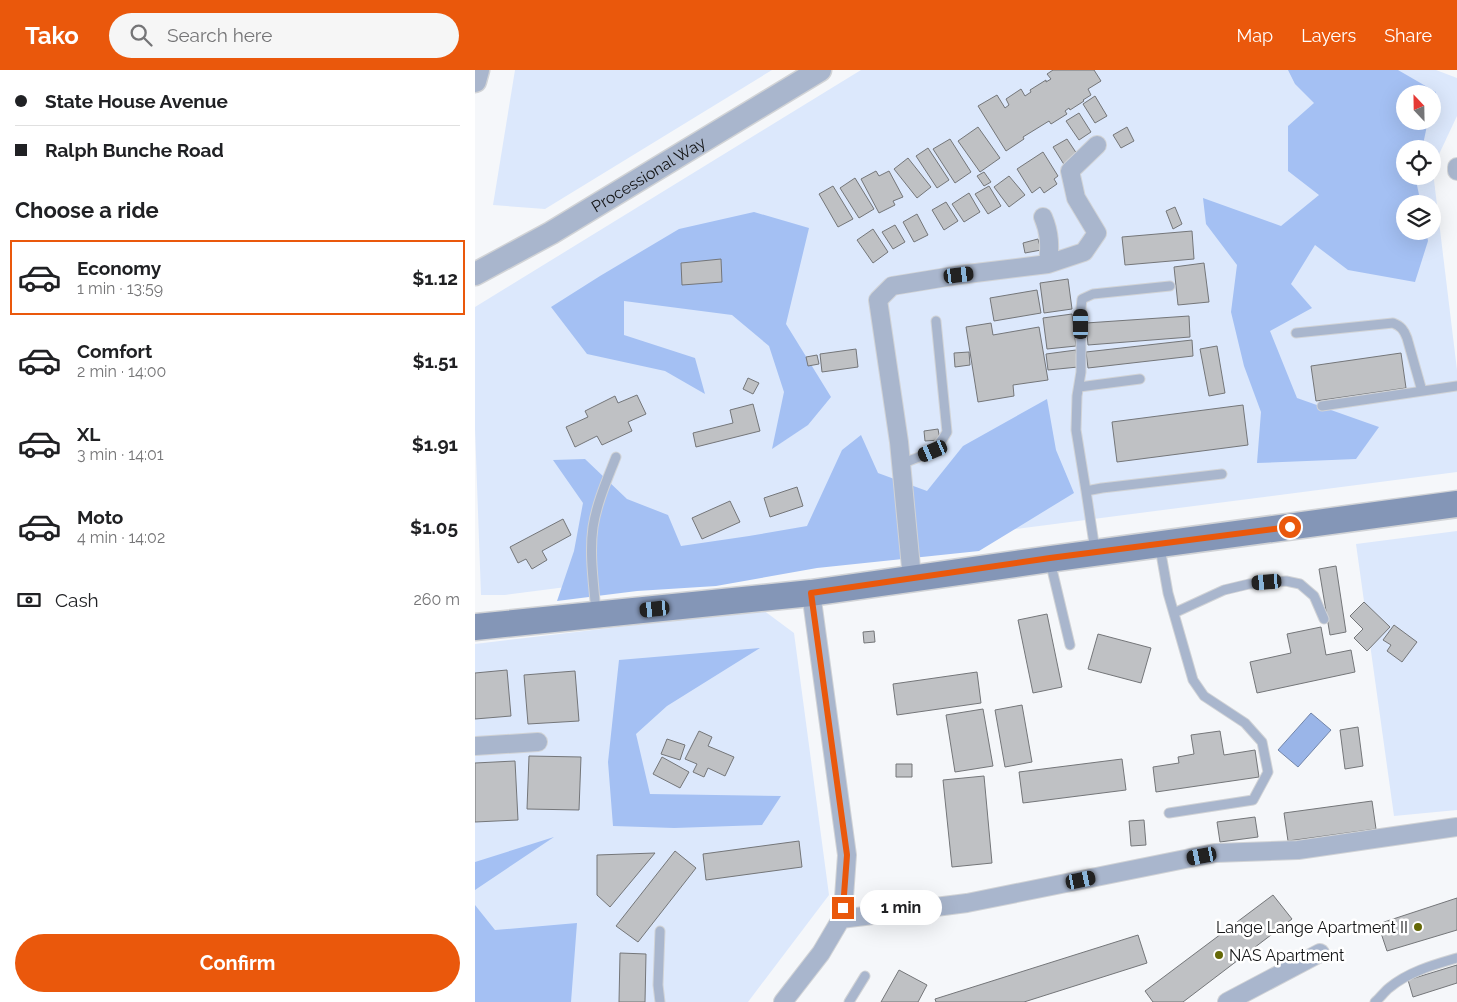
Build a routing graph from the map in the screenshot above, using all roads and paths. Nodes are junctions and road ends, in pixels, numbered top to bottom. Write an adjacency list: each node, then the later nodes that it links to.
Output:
1 (478, 70): 3 (street)
2 (820, 70): 9 (street, Processional Way)
3 (475, 81)
4 (1097, 145): 8 (street)
5 (1457, 167): 6 (street)
6 (1457, 171)
7 (1043, 217): 8 (street)
8 (1048, 264): 19 (street)
9 (475, 274)
10 (1170, 286): 15 (lane)
11 (936, 321): 19 (lane)
12 (1297, 332): 16 (lane)
13 (1140, 379): 15 (lane)
14 (1457, 386): 16 (lane)
15 (1079, 387): 21 (lane)
16 (1422, 391): 17 (lane)
17 (1321, 406)
18 (616, 457): 29 (lane)
19 (901, 464): 26 (street)
20 (1221, 474): 21 (lane)
21 (1086, 491): 24 (lane)
22 (1457, 504): 23 (main road)
23 (1159, 545): 24 (main road); 28 (lane)
24 (1096, 553): 25 (main road)
25 (1050, 558): 26 (main road); 32 (lane)
26 (913, 578): 27 (main road)
27 (811, 593): 29 (main road); 37 (street)
28 (1174, 613): 30 (lane); 35 (lane)
29 (596, 616): 31 (main road)
30 (1323, 619)
31 (475, 627)
32 (1070, 645)
33 (537, 742): 34 (street)
34 (475, 746)
35 (1169, 813)
36 (1457, 828): 37 (street)
37 (841, 919): 42 (street)
38 (660, 931): 43 (lane)
39 (1320, 953): 45 (street)
40 (1457, 958): 46 (lane)
41 (865, 976): 44 (lane)
42 (789, 999)
43 (660, 1002)
44 (849, 1002)
45 (1227, 1002)
46 (1375, 1002)

